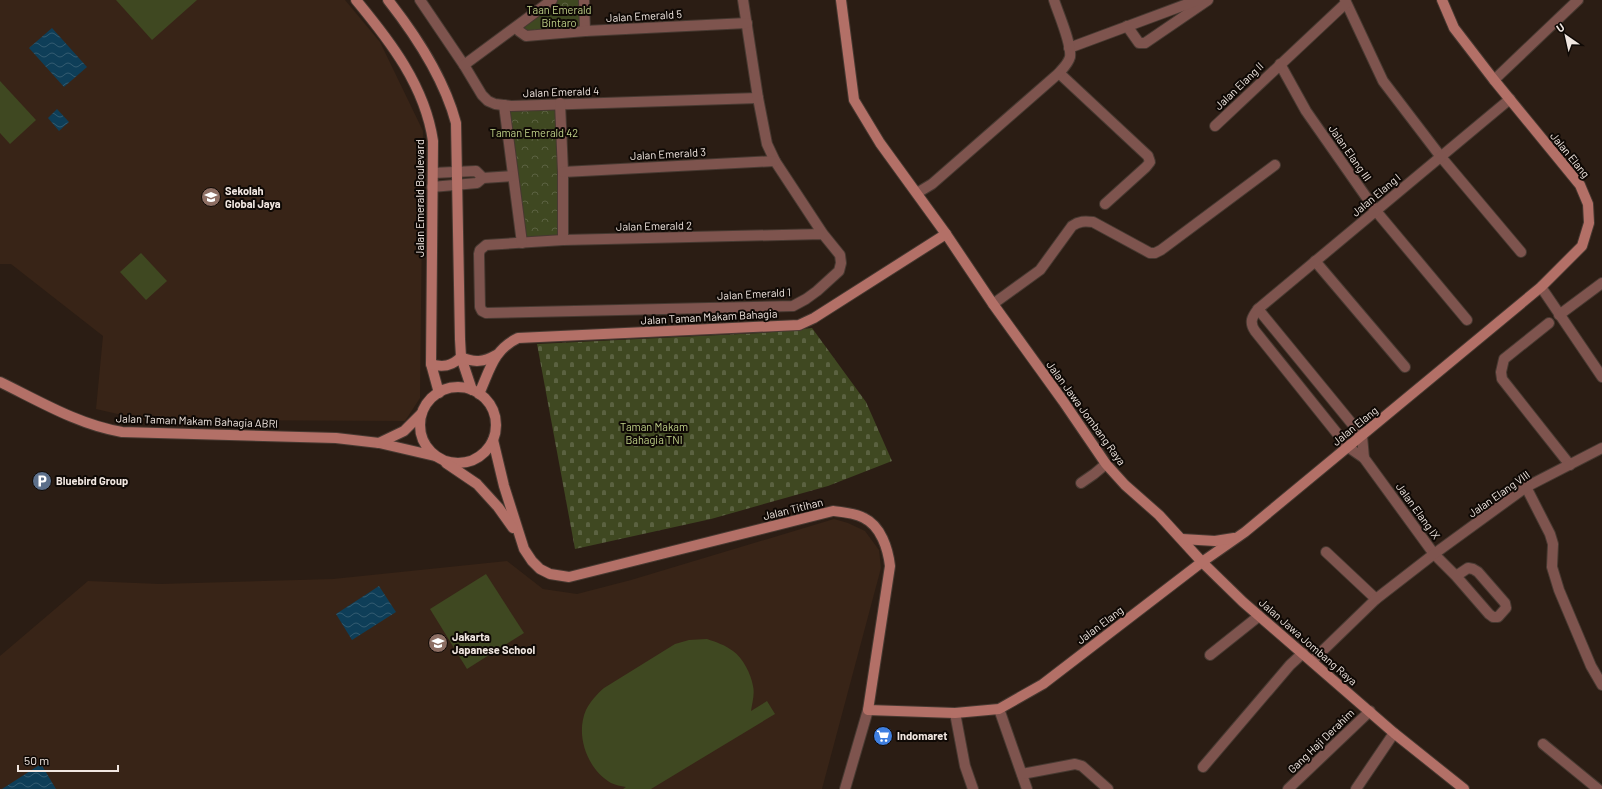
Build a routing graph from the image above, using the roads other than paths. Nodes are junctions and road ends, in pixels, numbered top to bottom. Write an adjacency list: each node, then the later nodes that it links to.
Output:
1 (356, 0): 33 (main road, Jalan Emerald Boulevard)
2 (388, 0): 31 (main road)
3 (552, 0): 16 (street)
4 (584, 0): 17 (street)
5 (743, 0): 14 (street, Jalan Emerald 1)
6 (842, 0): 38 (main road, Jalan Jawa Jombang Raya)
7 (1054, 0): 18 (street)
8 (1198, 0): 15 (street)
9 (1208, 0): 15 (street)
10 (1442, 0): 22 (main road, Jalan Elang)
11 (1578, 0): 22 (street)
12 (1346, 1): 19 (street); 28 (street)
13 (425, 2): 20 (street, Jalan Emerald 4)
14 (747, 23): 17 (street, Jalan Emerald 5); 23 (street, Jalan Emerald 1)
15 (1127, 26): 18 (street)
16 (518, 27): 17 (street, Jalan Emerald 5); 20 (street)
17 (585, 31)
18 (1069, 48): 21 (street)
19 (1280, 64): 27 (street, Jalan Elang II); 40 (street, Jalan Elang III)
20 (464, 65): 26 (street, Jalan Emerald 4)
21 (1059, 73): 38 (street); 39 (street)
22 (1494, 80): 24 (main road, Jalan Elang)
23 (758, 98): 25 (street, Jalan Emerald 4); 29 (street, Jalan Emerald 1)
24 (1510, 99): 28 (street, Jalan Elang I); 49 (main road, Jalan Elang)
25 (560, 104): 26 (street, Jalan Emerald 4); 32 (street)
26 (504, 105): 34 (street)
27 (1215, 126)
28 (1440, 158): 40 (street, Jalan Elang I); 46 (street)
29 (775, 161): 32 (street, Jalan Emerald 3); 41 (street, Jalan Emerald 1)
30 (1275, 165): 50 (street)
31 (458, 172): 33 (street); 35 (street); 36 (main road)
32 (563, 172): 43 (street)
33 (433, 173): 37 (main road, Jalan Emerald Boulevard)
34 (512, 176): 35 (street); 44 (street)
35 (483, 178): 36 (street)
36 (458, 185): 37 (street); 56 (main road)
37 (432, 187): 57 (main road, Jalan Emerald Boulevard)
38 (917, 194): 42 (main road, Jalan Jawa Jombang Raya)
39 (1105, 204)
40 (1376, 211): 47 (street, Jalan Elang I); 53 (street, Jalan Elang III)
41 (823, 234): 43 (street, Jalan Emerald 2); 45 (street, Jalan Emerald 1)
42 (946, 234): 50 (main road, Jalan Jawa Jombang Raya); 55 (main road, Jalan Taman Makam Bahagia)
43 (563, 240): 44 (street, Jalan Emerald 2)
44 (522, 243): 45 (street, Jalan Emerald 2)
45 (486, 245)
46 (1521, 252)
47 (1315, 261): 51 (street, Jalan Elang I); 58 (street)
48 (1602, 283): 52 (street)
49 (1541, 288): 52 (street); 64 (main road, Jalan Elang)
50 (993, 304): 71 (main road, Jalan Jawa Jombang Raya)
51 (1258, 309): 64 (street); 67 (street, Jalan Elang IX)
52 (1559, 315): 59 (street)
53 (1467, 320)
54 (1549, 323): 72 (street)
55 (496, 354): 56 (main road); 61 (main road, Jalan Taman Makam Bahagia)
56 (461, 357): 57 (main road); 61 (main road)
57 (431, 364): 62 (main road, Jalan Emerald Boulevard)
58 (1405, 367)
59 (1602, 377)
60 (0, 382): 66 (main road, Jalan Taman Makam Bahagia ABRI)
61 (476, 392): 62 (main road); 65 (main road)
62 (439, 393): 63 (main road)
63 (421, 414): 66 (main road); 70 (main road)
64 (1362, 436): 67 (main road, Jalan Elang); 69 (street)
65 (493, 440): 70 (main road); 75 (main road, Jalan Titihan)
66 (379, 443): 70 (main road, Jalan Taman Makam Bahagia ABRI)
67 (1348, 447): 69 (street, Jalan Elang IX); 76 (main road, Jalan Elang)
68 (1602, 448): 72 (street, Jalan Elang VIII)
69 (1364, 458): 79 (street, Jalan Elang IX)
70 (439, 459): 75 (main road, Jalan Titihan)
71 (1106, 464): 73 (street); 77 (main road, Jalan Jawa Jombang Raya)
72 (1570, 465): 74 (street, Jalan Elang VIII)
73 (1080, 483)
74 (1526, 487): 79 (street, Jalan Elang VIII); 87 (street)
75 (518, 534): 89 (main road, Jalan Titihan)
76 (1235, 538): 77 (main road); 80 (main road, Jalan Elang)
77 (1182, 539): 80 (main road, Jalan Jawa Jombang Raya)
78 (1326, 552): 82 (street)
79 (1434, 554): 81 (street, Jalan Elang IX); 82 (street, Jalan Elang VIII)
80 (1202, 562): 83 (main road, Jalan Jawa Jombang Raya); 88 (main road, Jalan Elang)
81 (1456, 576): 81 (street, Jalan Elang IX)
82 (1376, 599): 86 (street, Jalan Elang VIII)
83 (1259, 616): 84 (main road, Jalan Jawa Jombang Raya); 85 (street)
84 (1303, 653): 86 (main road, Jalan Jawa Jombang Raya); 94 (street)
85 (1210, 655)
86 (1312, 661): 90 (main road, Jalan Jawa Jombang Raya)
87 (1602, 685)
88 (999, 709): 91 (main road, Jalan Elang); 95 (street)
89 (868, 710): 91 (main road, Jalan Elang); 96 (street, Jalan Titihan)
90 (1370, 711): 92 (main road, Jalan Jawa Jombang Raya); 100 (street, Gang Haji Derahim)
91 (955, 713): 97 (street)
92 (1394, 733): 101 (street); 102 (main road, Jalan Jawa Jombang Raya)
93 (1543, 744): 103 (street)
94 (1203, 767)
95 (1022, 774): 98 (street); 99 (street)
96 (845, 789)
97 (973, 789)
98 (1027, 789)
99 (1108, 789)
100 (1288, 789)
101 (1356, 789)
102 (1464, 789)
103 (1598, 789)

